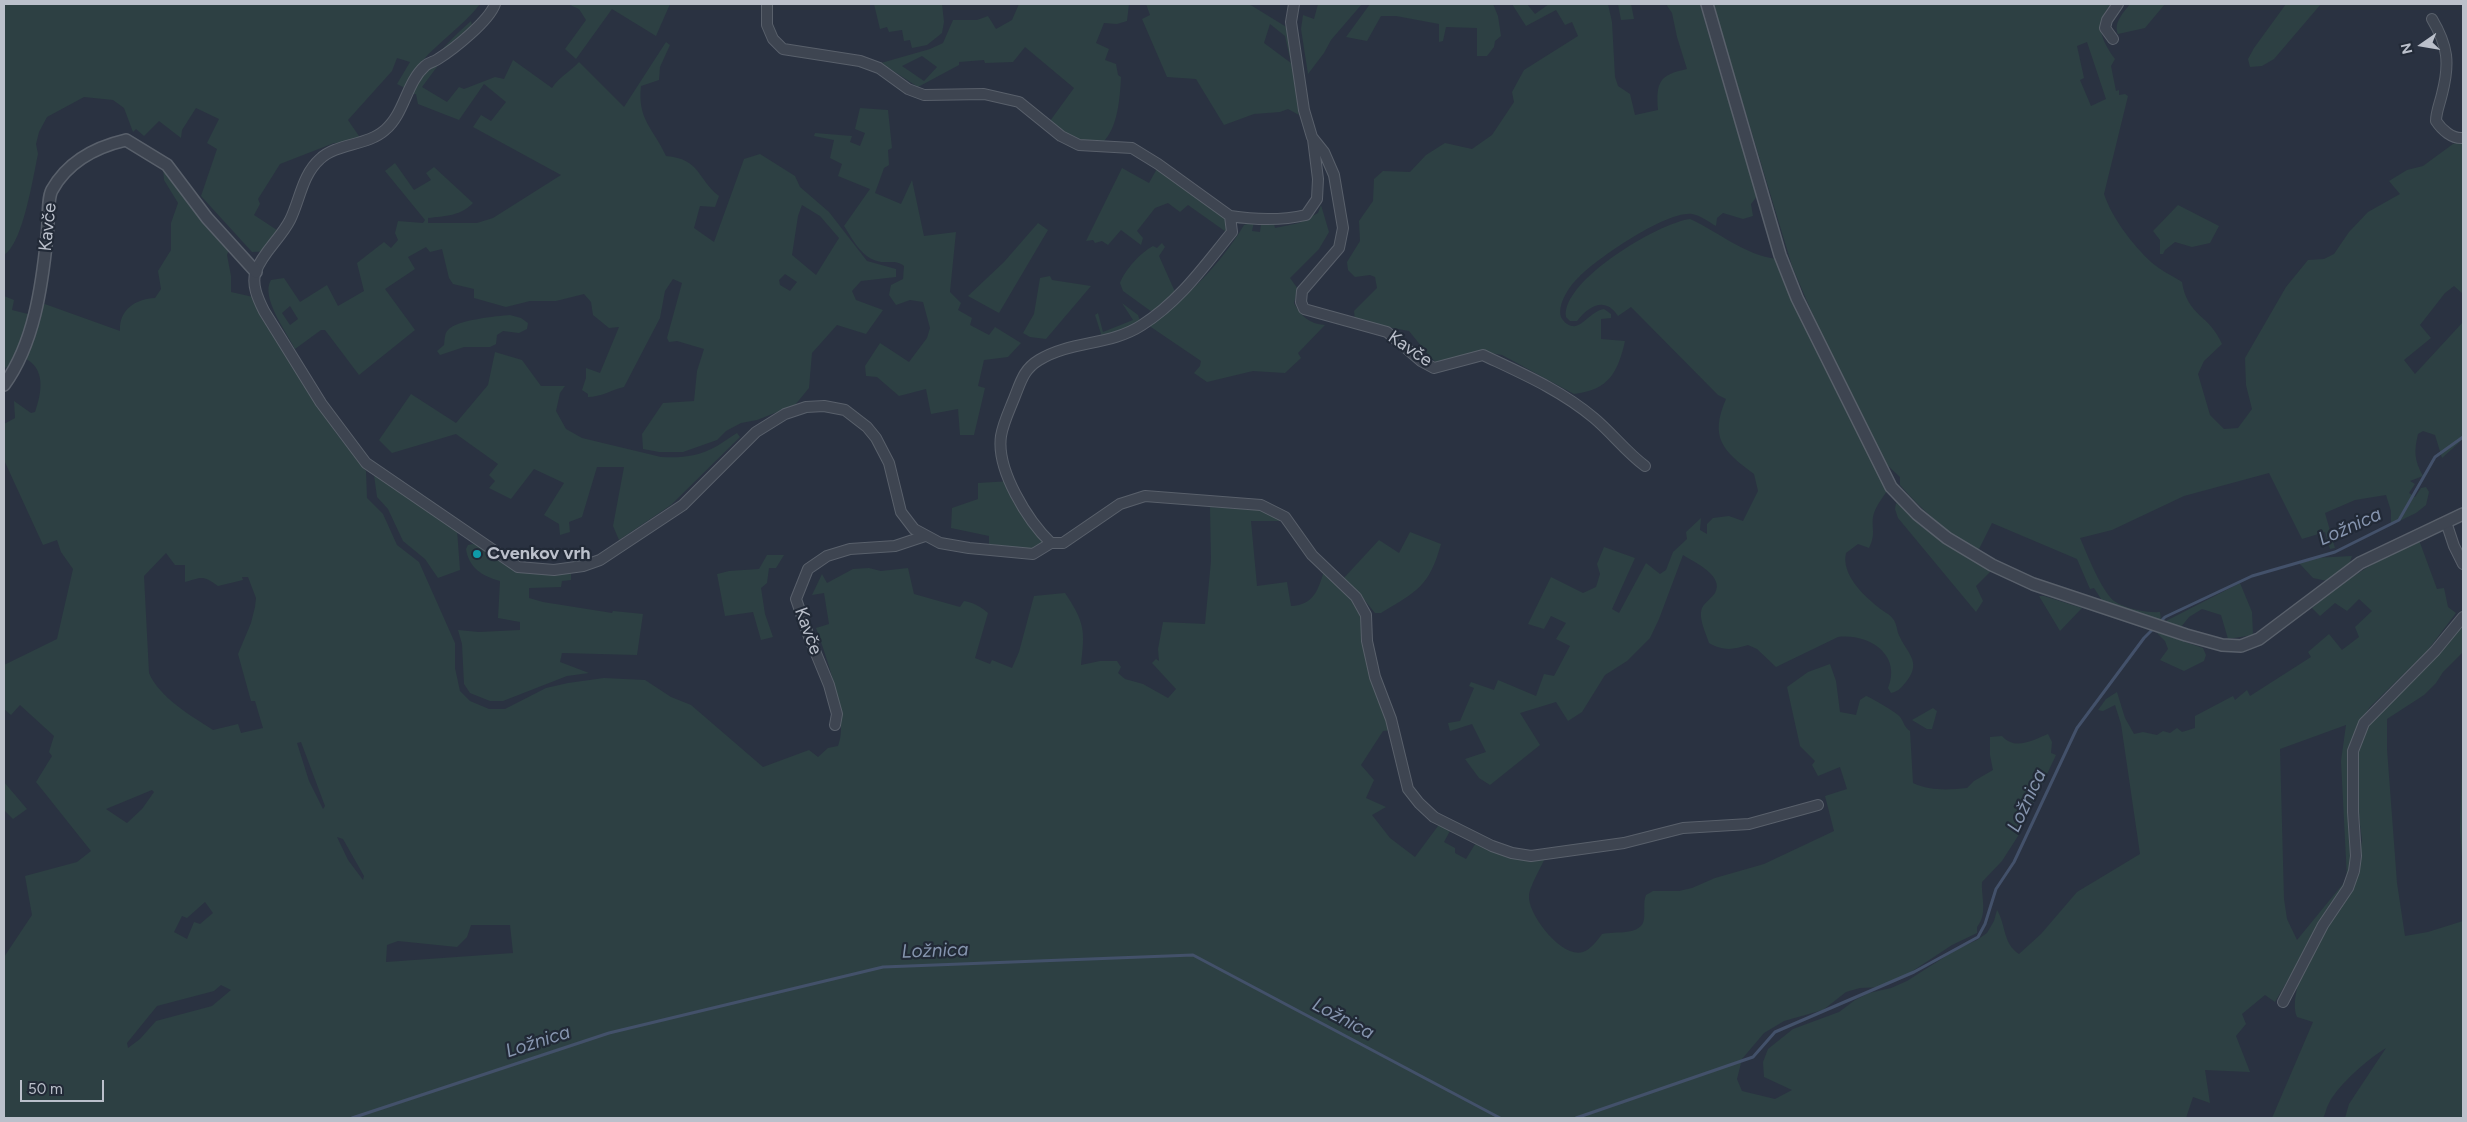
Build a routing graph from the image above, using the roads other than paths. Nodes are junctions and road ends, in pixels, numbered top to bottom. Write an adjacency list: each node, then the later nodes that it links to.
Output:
1 (495, 4): 11 (street)
2 (767, 4): 10 (street)
3 (1294, 4): 8 (street, Kavče)
4 (1708, 4): 15 (street)
5 (2118, 4): 7 (street)
6 (2432, 19): 9 (street)
7 (2113, 39)
8 (1312, 137): 10 (street, Kavče); 13 (street, Kavče)
9 (2463, 138)
10 (1230, 216): 17 (street)
11 (256, 272): 12 (street, Kavče); 16 (street)
12 (4, 385)
13 (1645, 466)
14 (2463, 514): 15 (street)
15 (2446, 522): 18 (street)
16 (925, 536): 17 (street); 20 (street, Kavče)
17 (1052, 544): 21 (street)
18 (2463, 564)
19 (2463, 618): 22 (street)
20 (835, 725)
21 (1818, 805)
22 (2283, 1002)

